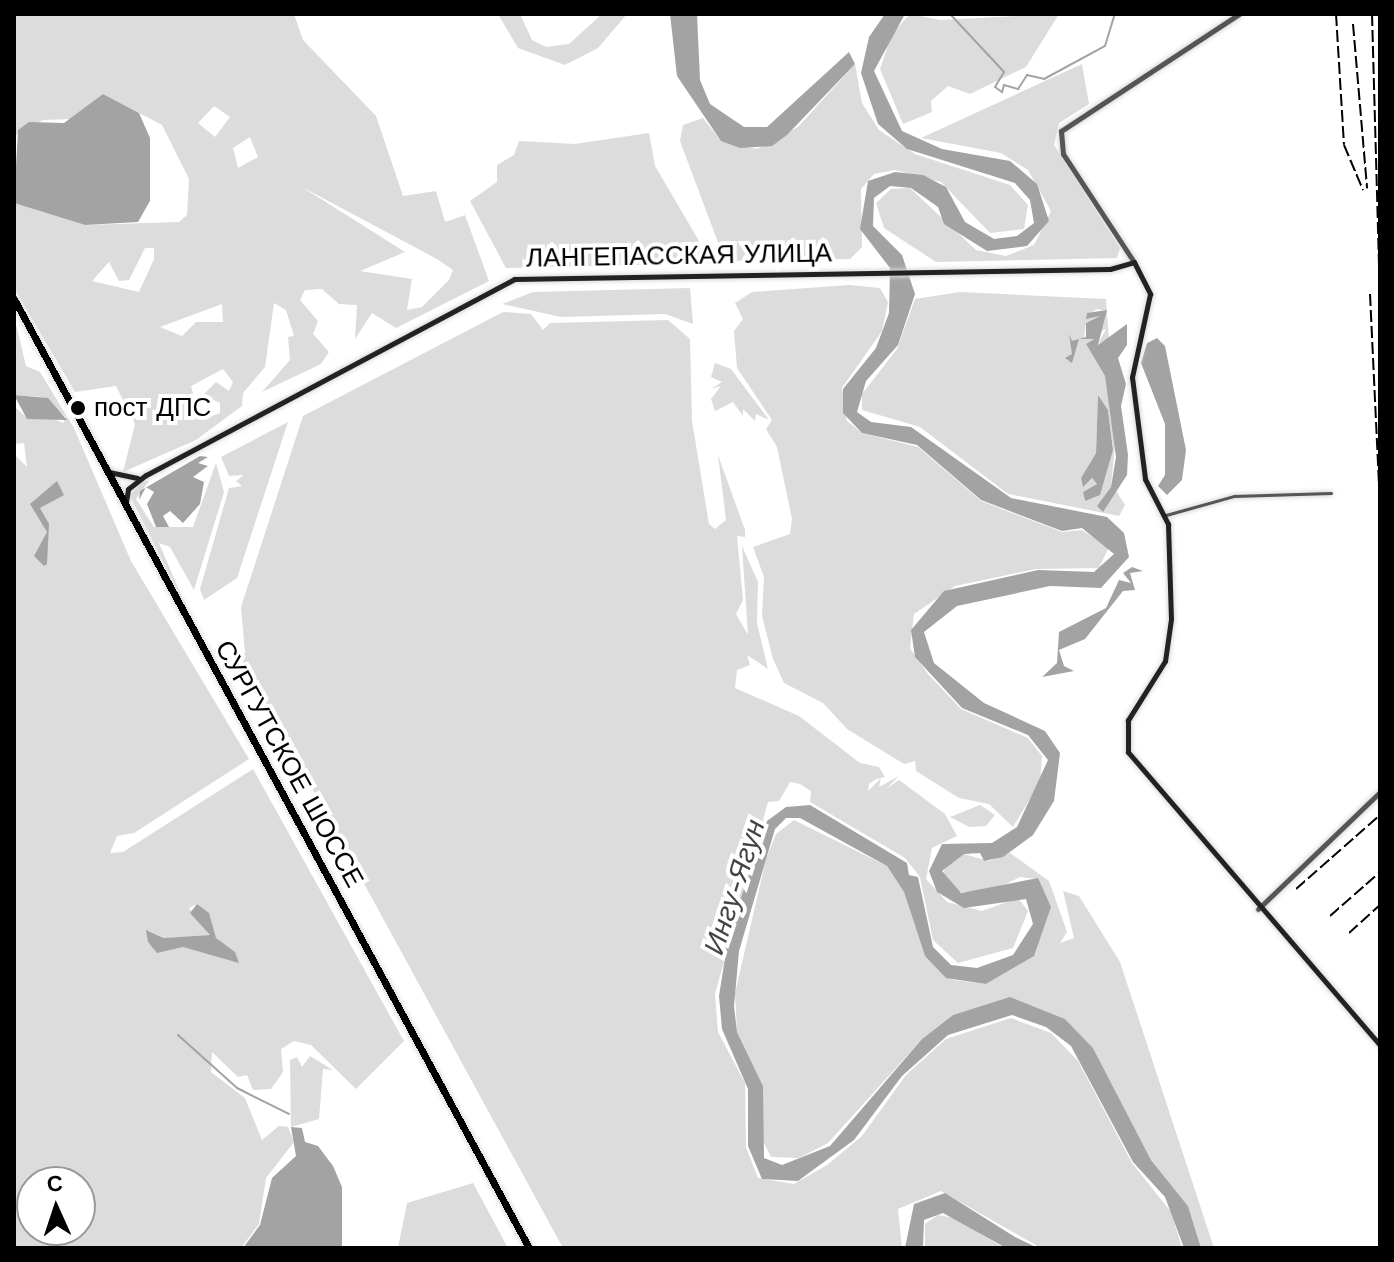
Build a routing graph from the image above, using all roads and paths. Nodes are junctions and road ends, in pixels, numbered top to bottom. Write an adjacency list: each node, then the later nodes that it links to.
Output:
1 (1239, 14): 2 (street)
2 (1134, 262): 5 (main road, ЛАНГЕПАССКАЯ УЛИЦА); 10 (main road)
3 (14, 299): 4 (main road, СУРГУТСКОЕ ШОССЕ)
4 (105, 467): 6 (main road); 8 (main road, СУРГУТСКОЕ ШОССЕ)
5 (146, 475): 6 (main road); 7 (main road)
6 (128, 480): 8 (main road)
7 (137, 480): 8 (main road); 11 (main road)
8 (116, 489): 11 (main road, СУРГУТСКОЕ ШОССЕ)
9 (1331, 493): 10 (street)
10 (1166, 515): 13 (main road)
11 (134, 522): 15 (main road, СУРГУТСКОЕ ШОССЕ)
12 (1380, 792): 13 (street)
13 (1258, 909): 14 (main road)
14 (1380, 1045)
15 (529, 1248)

